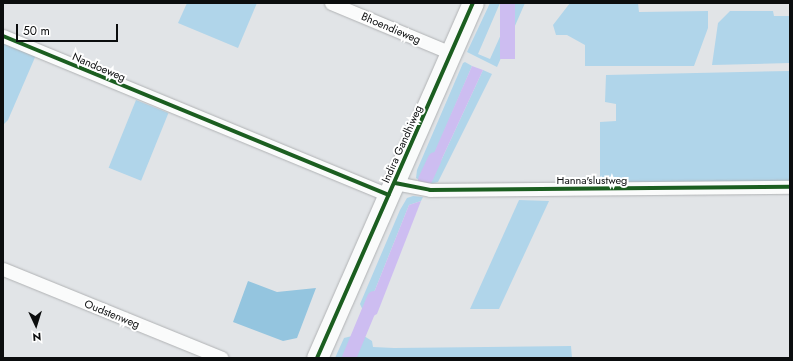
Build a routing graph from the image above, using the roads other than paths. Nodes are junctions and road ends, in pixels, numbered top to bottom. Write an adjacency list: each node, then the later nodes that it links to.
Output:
1 (331, 3): 4 (street, Bhoendieweg)
2 (473, 3): 4 (main road, Indira Gandhiweg)
3 (3, 36): 6 (street, Nandoeweg)
4 (451, 53): 6 (main road, Indira Gandhiweg)
5 (790, 187): 6 (street, Hanna'slustweg)
6 (392, 189): 9 (main road, Indira Gandhiweg)
7 (3, 269): 8 (street, Oudstenweg)
8 (222, 358)
9 (317, 358)

